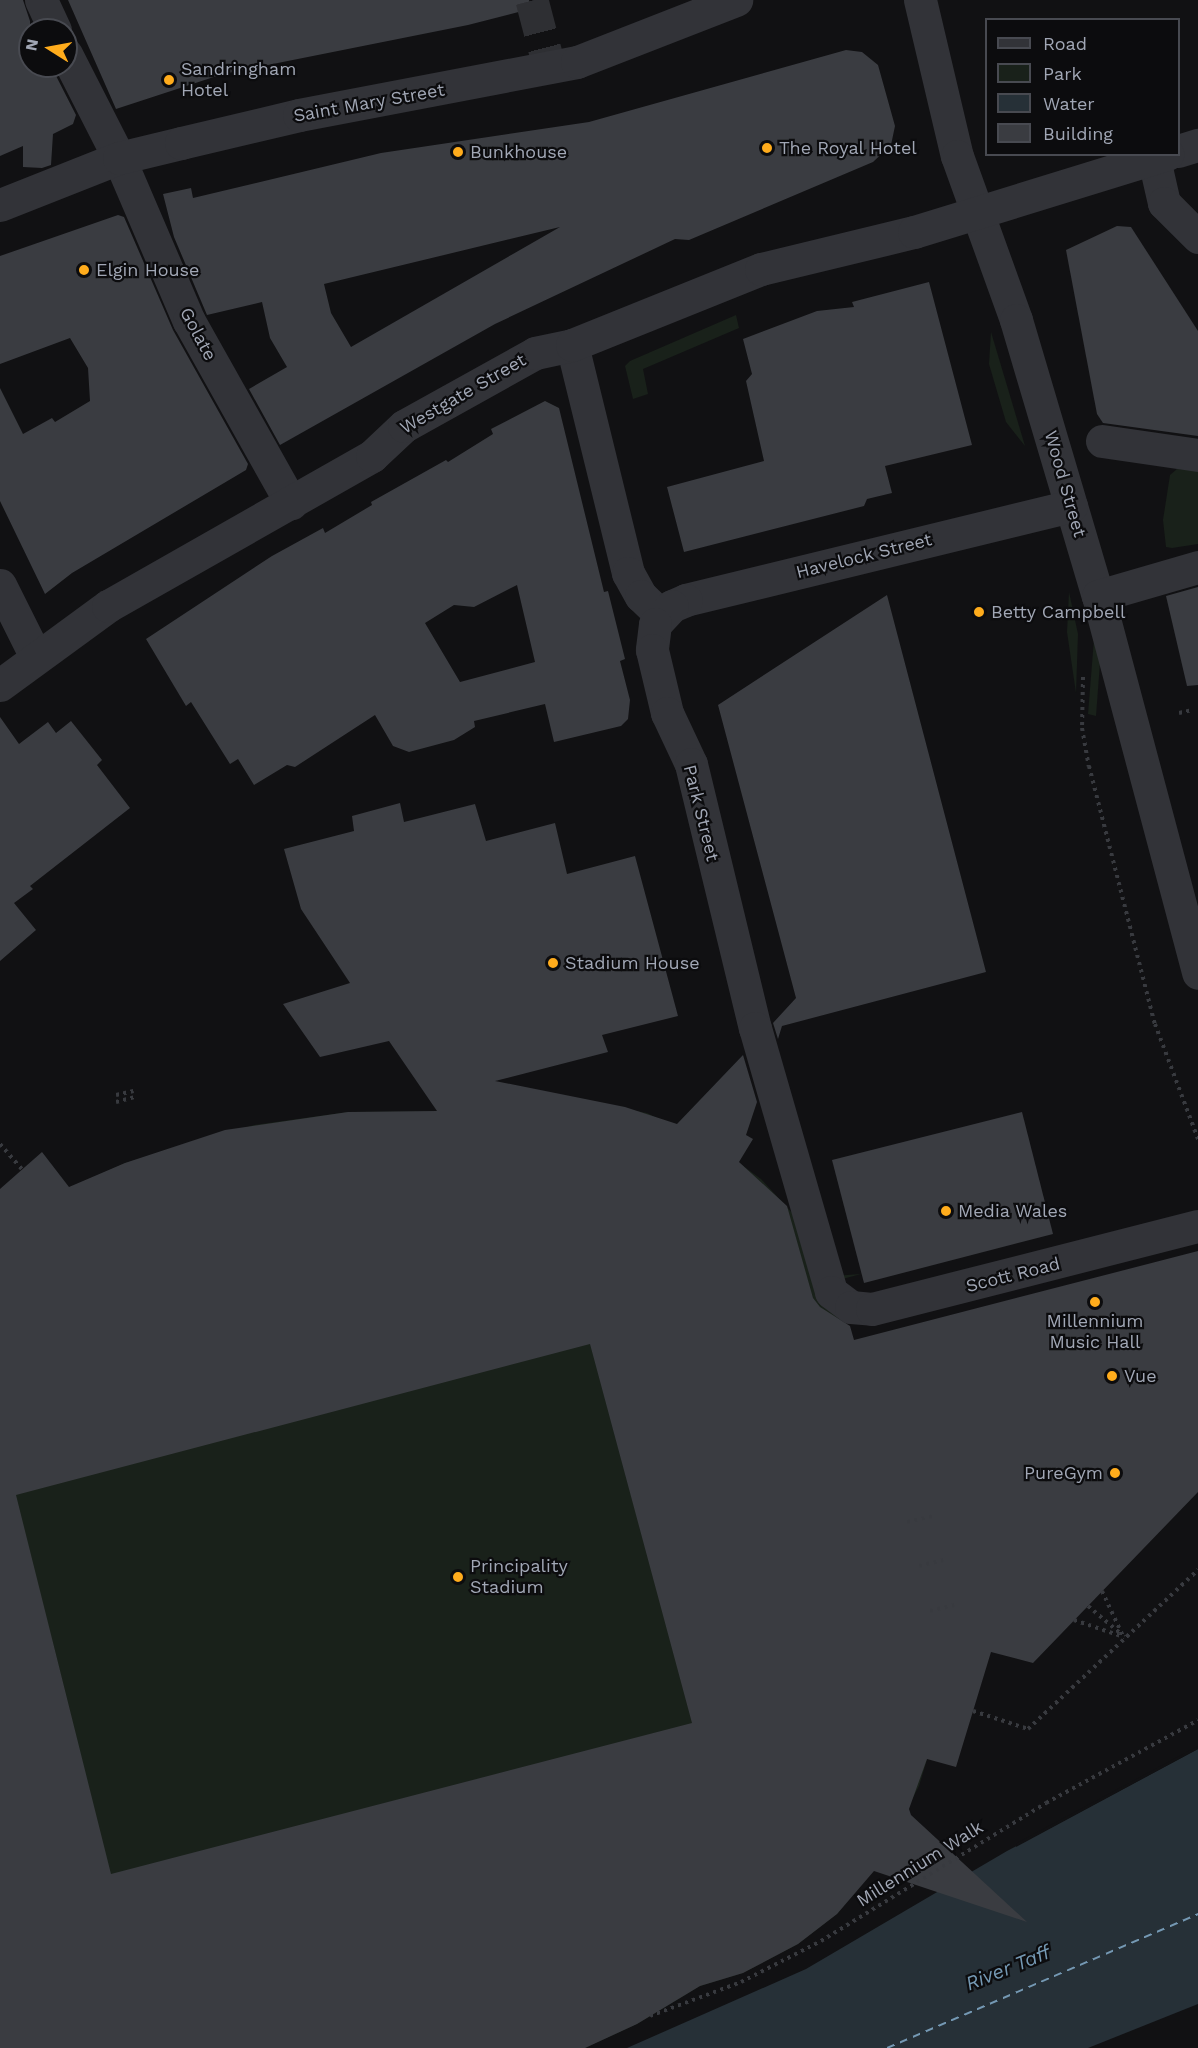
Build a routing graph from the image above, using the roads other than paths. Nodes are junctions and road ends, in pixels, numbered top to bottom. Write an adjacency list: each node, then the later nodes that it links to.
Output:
1 (41, 0): 4 (street)
2 (736, 0): 10 (street, Saint Mary Street)
3 (920, 0): 12 (street, Wood Street)
4 (49, 18)
5 (78, 78): 10 (street, Golate)
6 (1198, 145): 7 (street, Westgate Street)
7 (1180, 151)
8 (1163, 156): 12 (street, Westgate Street)
9 (1166, 156): 13 (street)
10 (119, 158): 11 (street, Saint Mary Street); 17 (street, Golate)
11 (0, 205)
12 (977, 213): 14 (street, Westgate Street); 18 (street, Wood Street)
13 (1198, 237)
14 (572, 345): 17 (street, Westgate Street); 22 (street)
15 (1102, 441): 16 (street)
16 (1198, 455)
17 (291, 503): 23 (street, Westgate Street)
18 (1071, 506): 21 (street, Wood Street); 22 (street, Havelock Street)
19 (1198, 567): 21 (street)
20 (0, 585): 23 (street)
21 (1098, 596): 25 (street, Wood Street)
22 (661, 615): 27 (street, Park Street)
23 (36, 657): 24 (street, Westgate Street)
24 (0, 685)
25 (1198, 974)
26 (1198, 1226): 27 (street, Scott Road)
27 (831, 1292)

